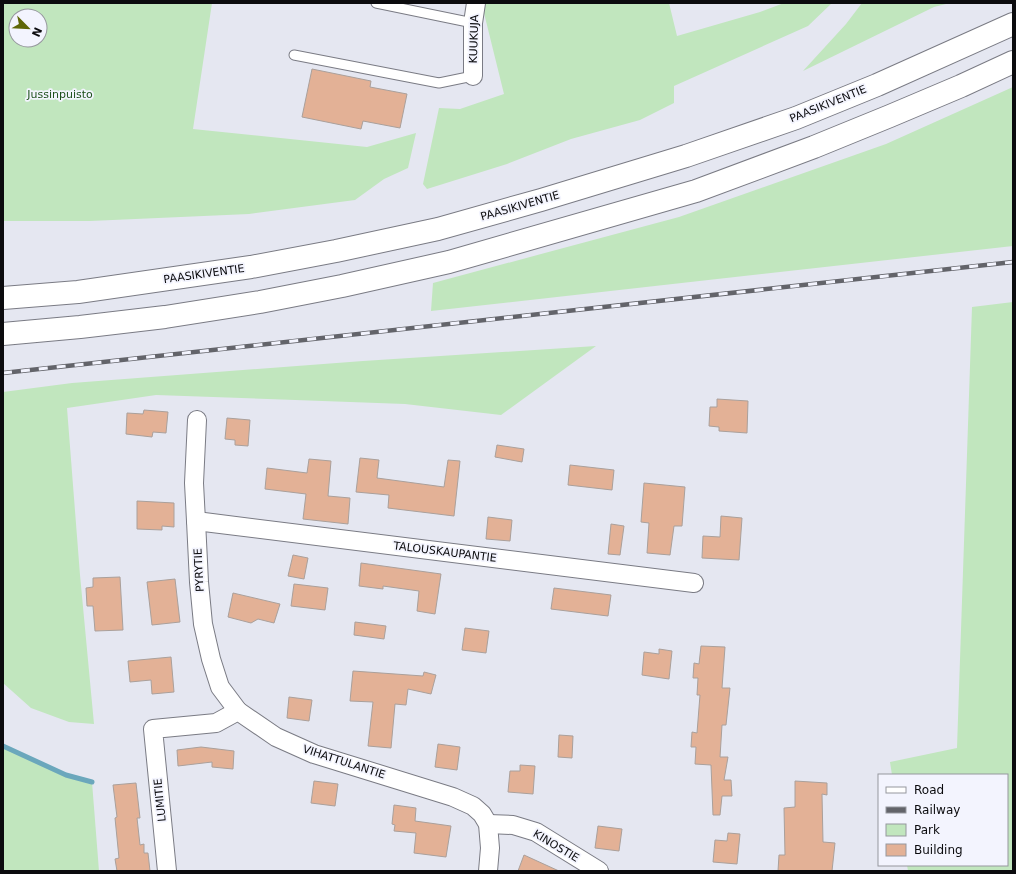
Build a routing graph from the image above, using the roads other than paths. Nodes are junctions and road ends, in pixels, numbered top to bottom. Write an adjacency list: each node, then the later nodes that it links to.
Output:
1 (376, 3): 3 (lane)
2 (476, 3): 3 (street, KUUKUJA)
3 (473, 23): 7 (street, KUUKUJA)
4 (1013, 24): 8 (highway, PAASIKIVENTIE)
5 (294, 55): 7 (lane)
6 (1013, 62): 9 (highway)
7 (473, 76)
8 (3, 298)
9 (3, 334)
10 (196, 420): 11 (street, PYRYTIE)
11 (196, 521): 12 (street, TALOUSKAUPANTIE); 13 (street, PYRYTIE)
12 (694, 583)
13 (238, 712): 14 (street, VIHATTULANTIE); 15 (street, LUMITIE)
14 (488, 824): 16 (street); 17 (street, KINOSTIE)
15 (167, 871)
16 (488, 871)
17 (599, 871)

